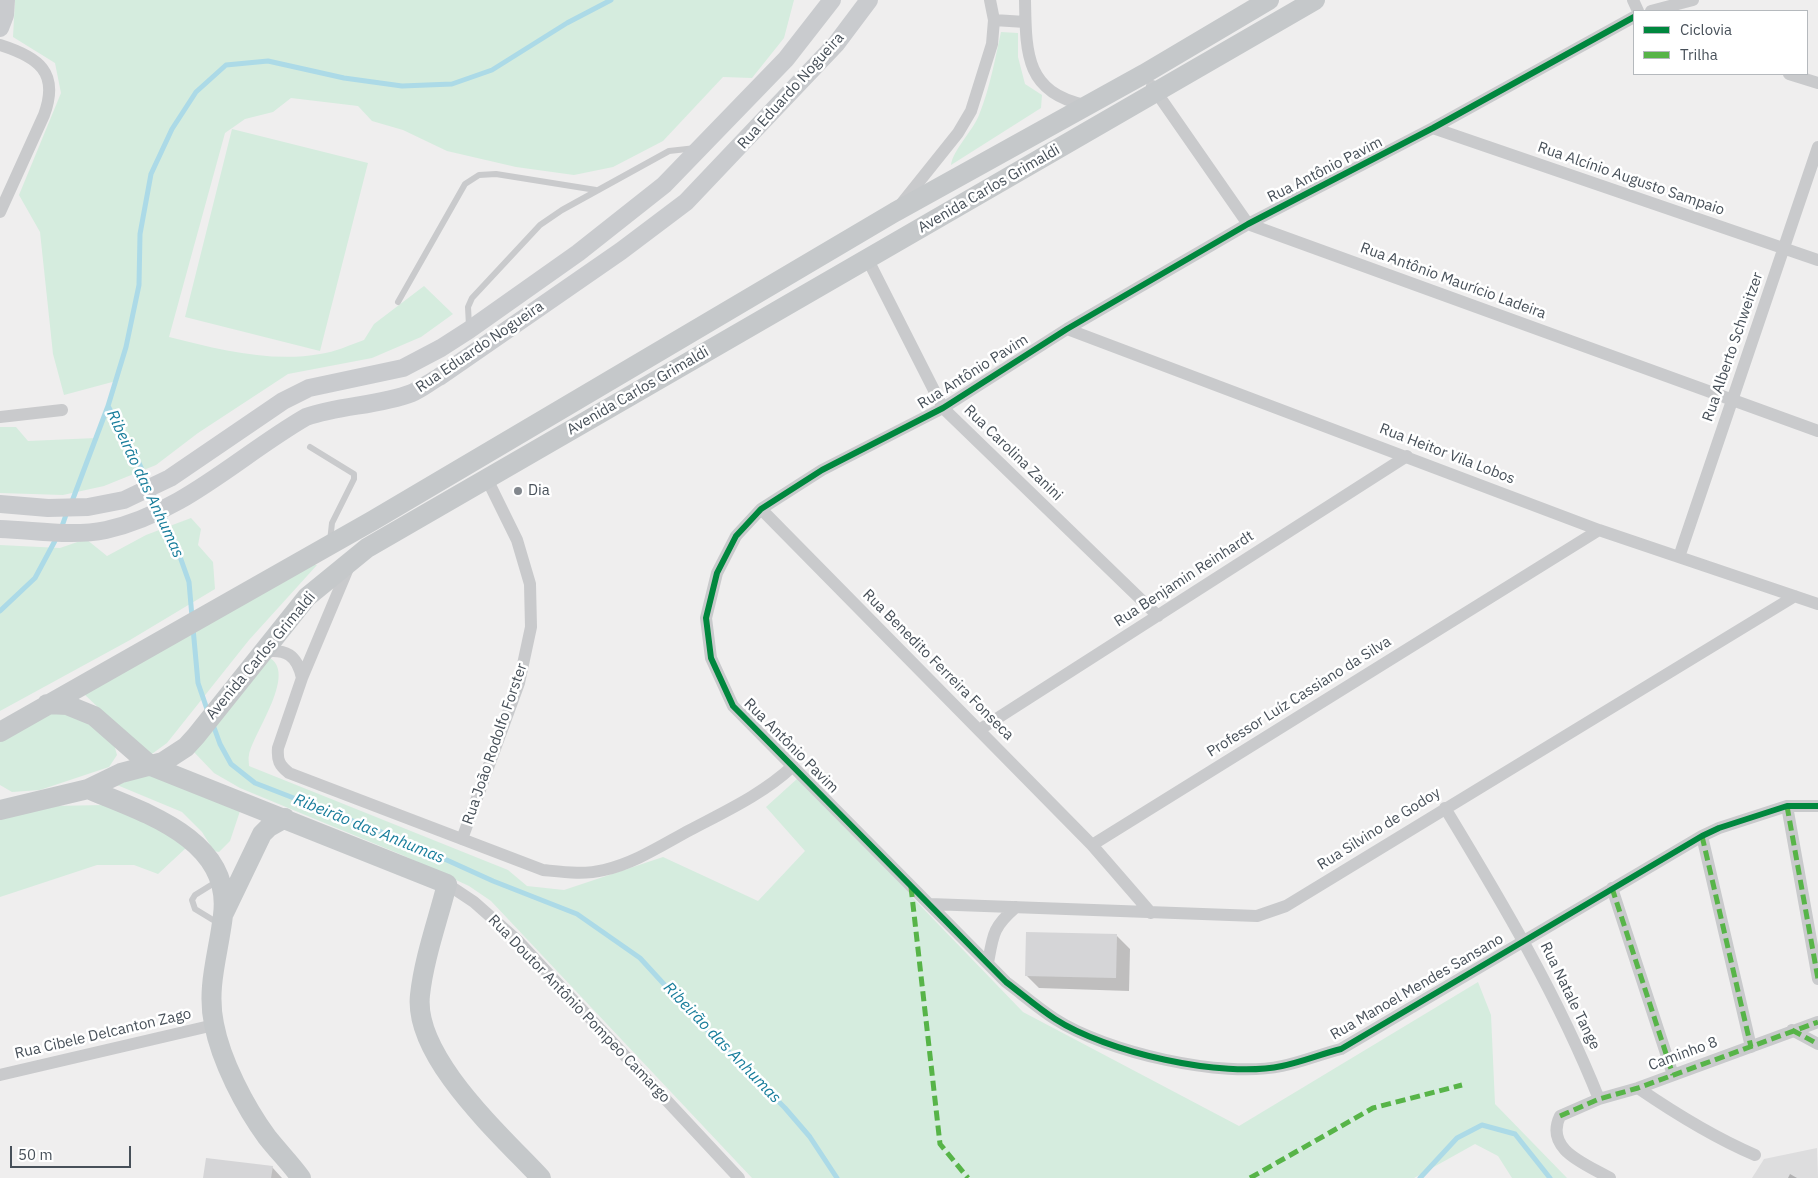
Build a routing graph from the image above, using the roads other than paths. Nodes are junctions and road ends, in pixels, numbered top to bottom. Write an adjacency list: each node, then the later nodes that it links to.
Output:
1 (6, 0): 13 (main road)
2 (832, 0): 22 (main road, Rua Eduardo Nogueira)
3 (869, 0): 43 (main road, Rua Eduardo Nogueira)
4 (990, 0): 11 (street)
5 (1025, 0): 12 (street)
6 (1269, 0): 15 (main road, Avenida Carlos Grimaldi)
7 (1315, 0): 18 (main road, Avenida Carlos Grimaldi)
8 (1693, 0): 9 (street)
9 (1655, 10)
10 (1633, 18): 20 (street, Rua Antônio Pavim)
11 (994, 20): 12 (street); 25 (street)
12 (1025, 22): 19 (street)
13 (0, 28)
14 (0, 45): 24 (street)
15 (1144, 74): 18 (street); 19 (main road, Avenida Carlos Grimaldi)
16 (1792, 75): 17 (street)
17 (1818, 84)
18 (1156, 90): 26 (street); 28 (main road, Avenida Carlos Grimaldi)
19 (1085, 105): 25 (main road, Avenida Carlos Grimaldi)
20 (1433, 128): 26 (street, Rua Antônio Pavim); 27 (street, Rua Alcínio Augusto Sampaio)
21 (1818, 147): 27 (street, Rua Alberto Schweitzer)
22 (700, 148): 23 (lane); 32 (main road, Rua Eduardo Nogueira)
23 (597, 190): 30 (lane); 32 (lane)
24 (0, 212)
25 (895, 212): 45 (main road, Avenida Carlos Grimaldi)
26 (1248, 224): 31 (street, Rua Antônio Pavim); 33 (street, Rua Antônio Maurício Ladeira)
27 (1784, 249): 29 (street, Rua Alcínio Augusto Sampaio); 33 (street, Rua Alberto Schweitzer)
28 (868, 260): 34 (street, Rua Carolina Zanini); 40 (main road, Avenida Carlos Grimaldi)
29 (1818, 260)
30 (398, 302)
31 (1067, 329): 34 (street, Rua Antônio Pavim); 39 (street, Rua Heitor Vila Lobos)
32 (469, 330): 41 (main road, Rua Eduardo Nogueira)
33 (1733, 400): 37 (street, Rua Antônio Maurício Ladeira); 46 (street, Rua Alberto Schweitzer)
34 (943, 408): 42 (street, Rua Antônio Pavim); 50 (street, Rua Carolina Zanini)
35 (62, 410): 36 (street)
36 (0, 417)
37 (1818, 431)
38 (310, 447): 45 (lane)
39 (1407, 456): 44 (street, Rua Heitor Vila Lobos); 50 (street, Rua Benjamin Reinhardt)
40 (486, 477): 47 (main road, Avenida Carlos Grimaldi); 67 (street, Rua João Rodolfo Forster)
41 (0, 504)
42 (761, 509): 54 (street, Rua Benedito Ferreira Fonseca); 57 (street, Rua Antônio Pavim)
43 (2, 529)
44 (1599, 530): 46 (street, Rua Heitor Vila Lobos); 68 (street, Professor Luíz Cassiano da Silva)
45 (330, 545): 53 (main road, Avenida Carlos Grimaldi)
46 (1679, 557): 48 (street, Rua Heitor Vila Lobos)
47 (351, 561): 51 (main road, Avenida Carlos Grimaldi); 52 (street)
48 (1795, 596): 49 (street, Rua Heitor Vila Lobos); 63 (street, Rua Silvino de Godoy)
49 (1818, 604)
50 (1158, 616): 54 (street, Rua Benjamin Reinhardt)
51 (262, 652): 52 (street); 56 (main road, Avenida Carlos Grimaldi)
52 (302, 678): 67 (street)
53 (47, 704): 55 (main road, Avenida Carlos Grimaldi); 56 (main road, Rua Doutor Antônio Pompeo Camargo)
54 (979, 730): 68 (street, Rua Benedito Ferreira Fonseca)
55 (0, 732)
56 (151, 766): 58 (main road, Avenida Carlos Grimaldi); 65 (main road, Rua Doutor Antônio Pompeo Camargo)
57 (792, 766): 67 (street); 72 (street, Rua Antônio Pavim)
58 (88, 789): 60 (main road, Avenida Carlos Grimaldi); 69 (main road)
59 (0, 796): 60 (main road)
60 (37, 801): 64 (main road, Avenida Carlos Grimaldi)
61 (1787, 806): 62 (street, Rua Manoel Mendes Sansano); 66 (street, Rua Manoel Mendes Sansano); 78 (street)
62 (1818, 806)
63 (1445, 808): 74 (street, Rua Silvino de Godoy); 76 (street, Rua Natale Tange)
64 (0, 810)
65 (284, 818): 70 (main road, Rua Doutor Antônio Pompeo Camargo); 75 (main road)
66 (1702, 836): 71 (street, Rua Manoel Mendes Sansano); 83 (street)
67 (462, 839)
68 (1092, 845): 74 (street)
69 (219, 880): 75 (main road); 75 (lane)
70 (448, 884): 90 (main road); 91 (street, Rua Doutor Antônio Pompeo Camargo)
71 (1612, 888): 76 (street, Rua Manoel Mendes Sansano); 85 (street)
72 (930, 904): 73 (street, Rua Silvino de Godoy); 77 (street, Rua Manoel Mendes Sansano)
73 (1016, 907): 74 (street, Rua Silvino de Godoy); 77 (street)
74 (1150, 913)
75 (223, 920): 80 (main road)
76 (1524, 940): 77 (street, Rua Manoel Mendes Sansano); 87 (street, Rua Natale Tange)
77 (988, 963)
78 (1818, 979)
79 (1818, 1022): 81 (street, Caminho 8)
80 (214, 1025): 84 (street, Rua Cibele Delcanton Zago); 89 (main road)
81 (1792, 1030): 82 (street); 83 (street, Caminho 8)
82 (1818, 1044)
83 (1751, 1046): 85 (street, Caminho 8)
84 (0, 1075)
85 (1673, 1075): 86 (street, Caminho 8)
86 (1638, 1088): 87 (street, Caminho 8); 88 (street)
87 (1599, 1099): 92 (street, Caminho 8)
88 (1755, 1155)
89 (302, 1178)
90 (541, 1178)
91 (739, 1178)
92 (1610, 1178)

